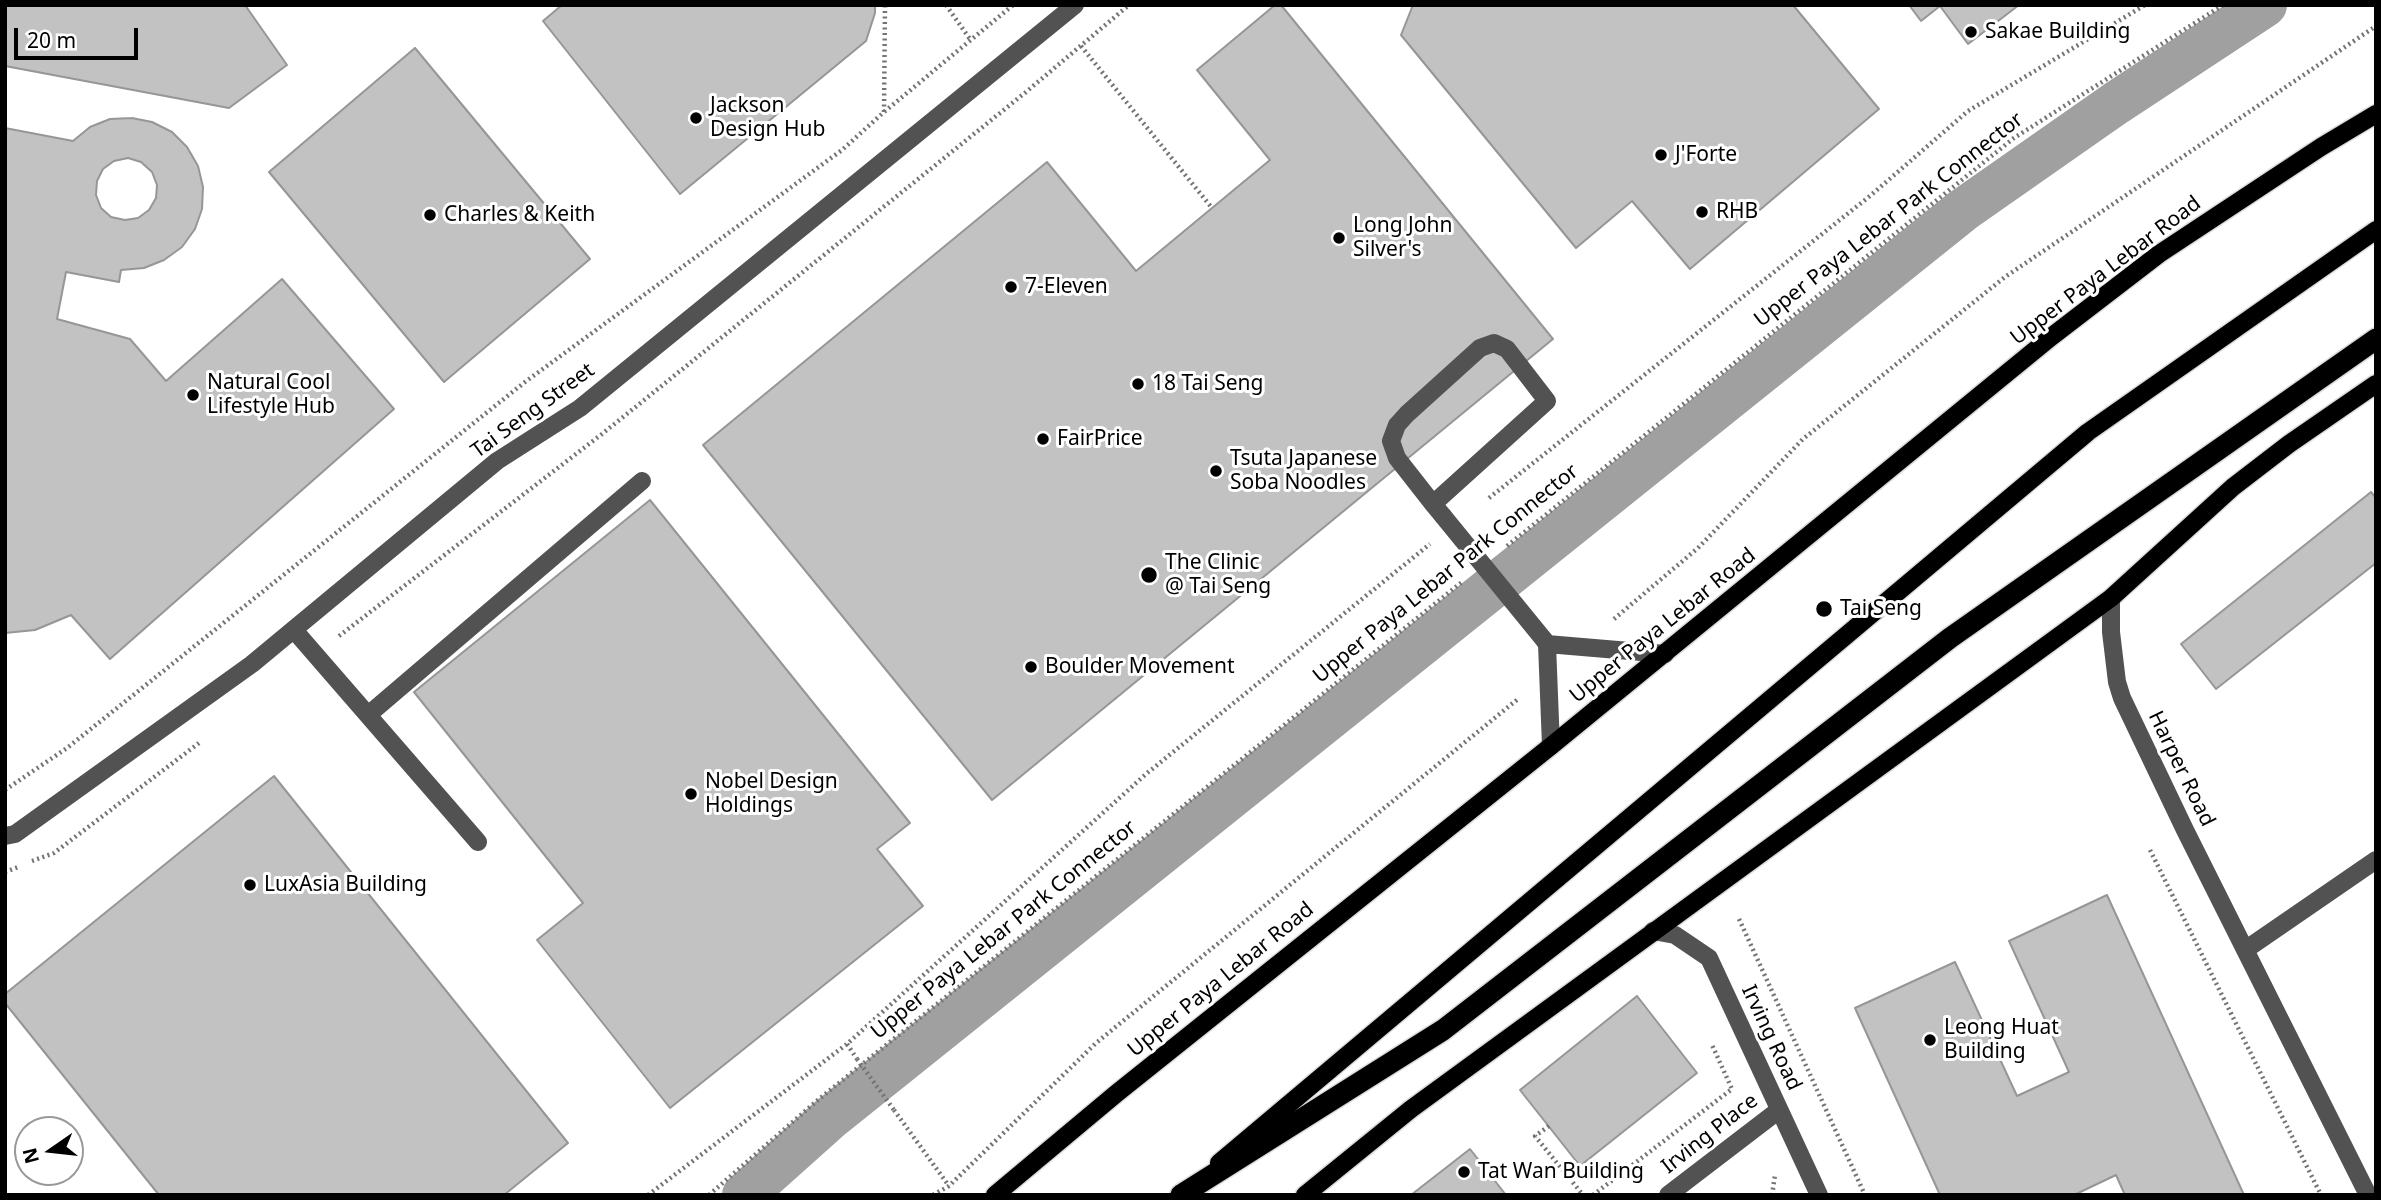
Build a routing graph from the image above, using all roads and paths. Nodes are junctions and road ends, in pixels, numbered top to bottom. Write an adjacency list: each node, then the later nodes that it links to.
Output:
1 (885, 5): 10 (path)
2 (947, 5): 8 (path)
3 (1013, 5): 8 (path)
4 (1075, 5): 23 (street, Tai Seng Street)
5 (2145, 5): 17 (path)
6 (2223, 5): 20 (path, Upper Paya Lebar Park Connector)
7 (2376, 26): 25 (path)
8 (970, 39): 10 (path)
9 (1081, 46): 12 (path)
10 (884, 111): 30 (path)
11 (2376, 114): 26 (main road, Upper Paya Lebar Road)
12 (1212, 208)
13 (2376, 230): 47 (main road)
14 (2376, 340): 47 (highway)
15 (2376, 384): 22 (main road)
16 (642, 481): 28 (street)
17 (1480, 505)
18 (1438, 510): 18 (street); 24 (street, bridge)
19 (1438, 538): 39 (path)
20 (1503, 549)
21 (1471, 575): 44 (path, Upper Paya Lebar Park Connector)
22 (2111, 598): 36 (main road); 37 (street, Harper Road)
23 (294, 630): 28 (street); 31 (street, Tai Seng Street)
24 (1546, 642): 25 (street); 27 (street)
25 (1582, 647): 26 (street)
26 (1665, 654): 29 (main road, Upper Paya Lebar Road)
27 (1548, 674): 29 (street); 42 (path)
28 (368, 715): 32 (street)
29 (1551, 746): 46 (main road, Upper Paya Lebar Road)
30 (5, 790)
31 (5, 836)
32 (478, 842)
33 (2150, 850): 54 (path)
34 (2376, 860): 37 (street)
35 (1739, 919): 53 (path)
36 (1653, 931): 40 (street, Irving Road); 48 (main road)
37 (2245, 950): 55 (street, Harper Road)
38 (1710, 1039): 50 (path)
39 (847, 1044): 42 (path, bridge); 43 (path)
40 (1779, 1110): 51 (street, Irving Place); 52 (street, Irving Road)
41 (1549, 1126): 49 (path)
42 (949, 1186): 45 (path)
43 (648, 1195)
44 (709, 1195)
45 (933, 1195)
46 (995, 1195)
47 (1181, 1195)
48 (1305, 1195)
49 (1583, 1195)
50 (1593, 1195)
51 (1668, 1195)
52 (1819, 1195)
53 (1865, 1195)
54 (2321, 1195)
55 (2368, 1195)

